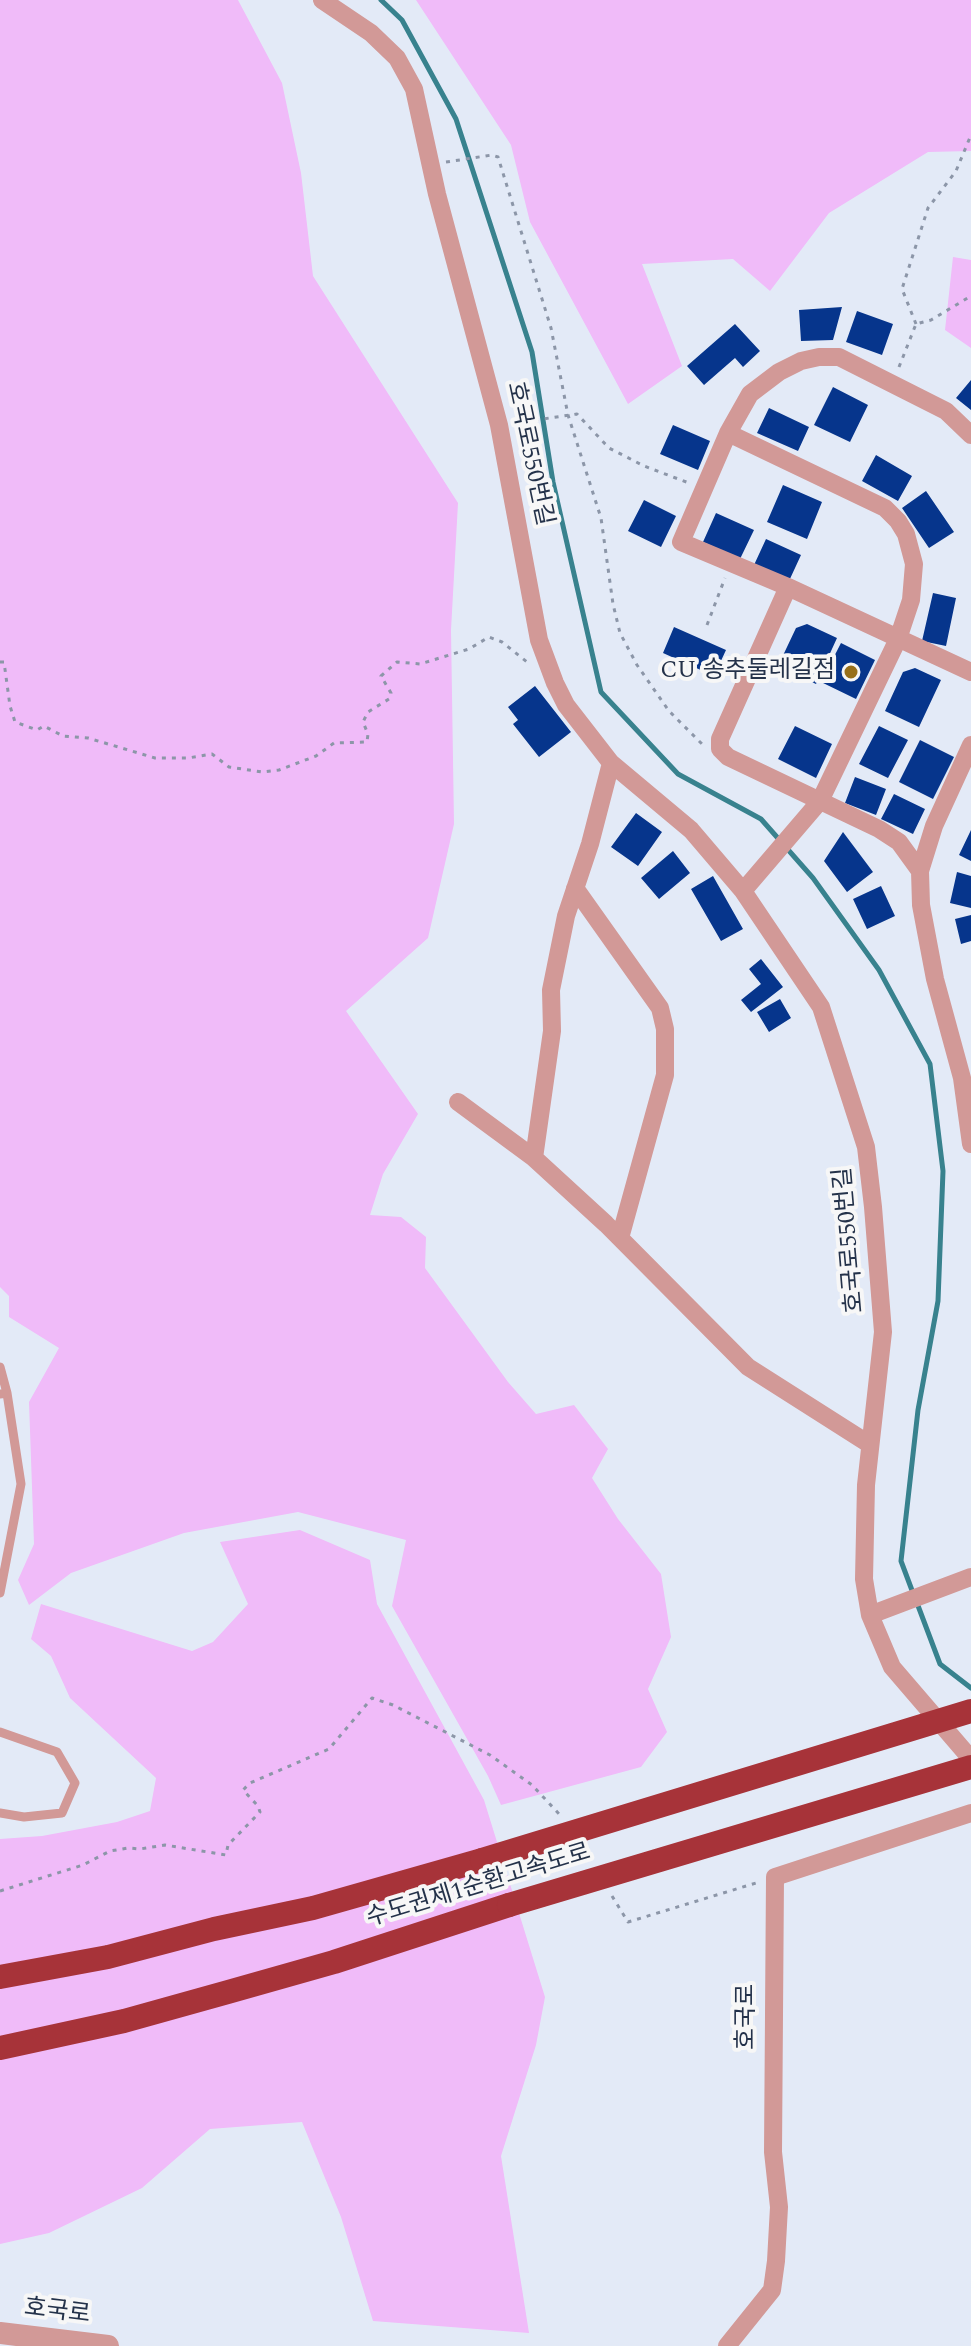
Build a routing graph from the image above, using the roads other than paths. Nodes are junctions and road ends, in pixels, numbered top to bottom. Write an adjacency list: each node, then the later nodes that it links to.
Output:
1 (322, 0): 8 (street, 호국로550번길)
2 (728, 433): 3 (street); 4 (street); 5 (street)
3 (971, 435)
4 (788, 587): 5 (street); 9 (street)
5 (898, 639): 6 (street); 9 (street)
6 (971, 672)
7 (971, 745): 10 (street)
8 (611, 763): 11 (street, 호국로550번길); 12 (street)
9 (814, 808): 10 (street); 11 (street)
10 (920, 871): 14 (street)
11 (749, 884): 19 (street, 호국로550번길)
12 (575, 888): 15 (street); 16 (street)
13 (458, 1102): 15 (street)
14 (971, 1144)
15 (534, 1158): 16 (street)
16 (620, 1238): 19 (street)
17 (0, 1367): 18 (lane)
18 (4, 1393): 21 (lane)
19 (869, 1444): 22 (street, 호국로550번길)
20 (971, 1577): 22 (street)
21 (0, 1593)
22 (870, 1615): 25 (street, 호국로550번길)
23 (971, 1711): 29 (highway, 수도권제1순환고속도로, bridge)
24 (0, 1732): 27 (lane)
25 (971, 1759)
26 (971, 1767): 30 (highway, 수도권제1순환고속도로, bridge)
27 (0, 1813)
28 (971, 1813): 33 (street, 호국로)
29 (0, 1977)
30 (0, 2048)
31 (0, 2333): 32 (street, 호국로)
32 (108, 2346)
33 (727, 2346)

